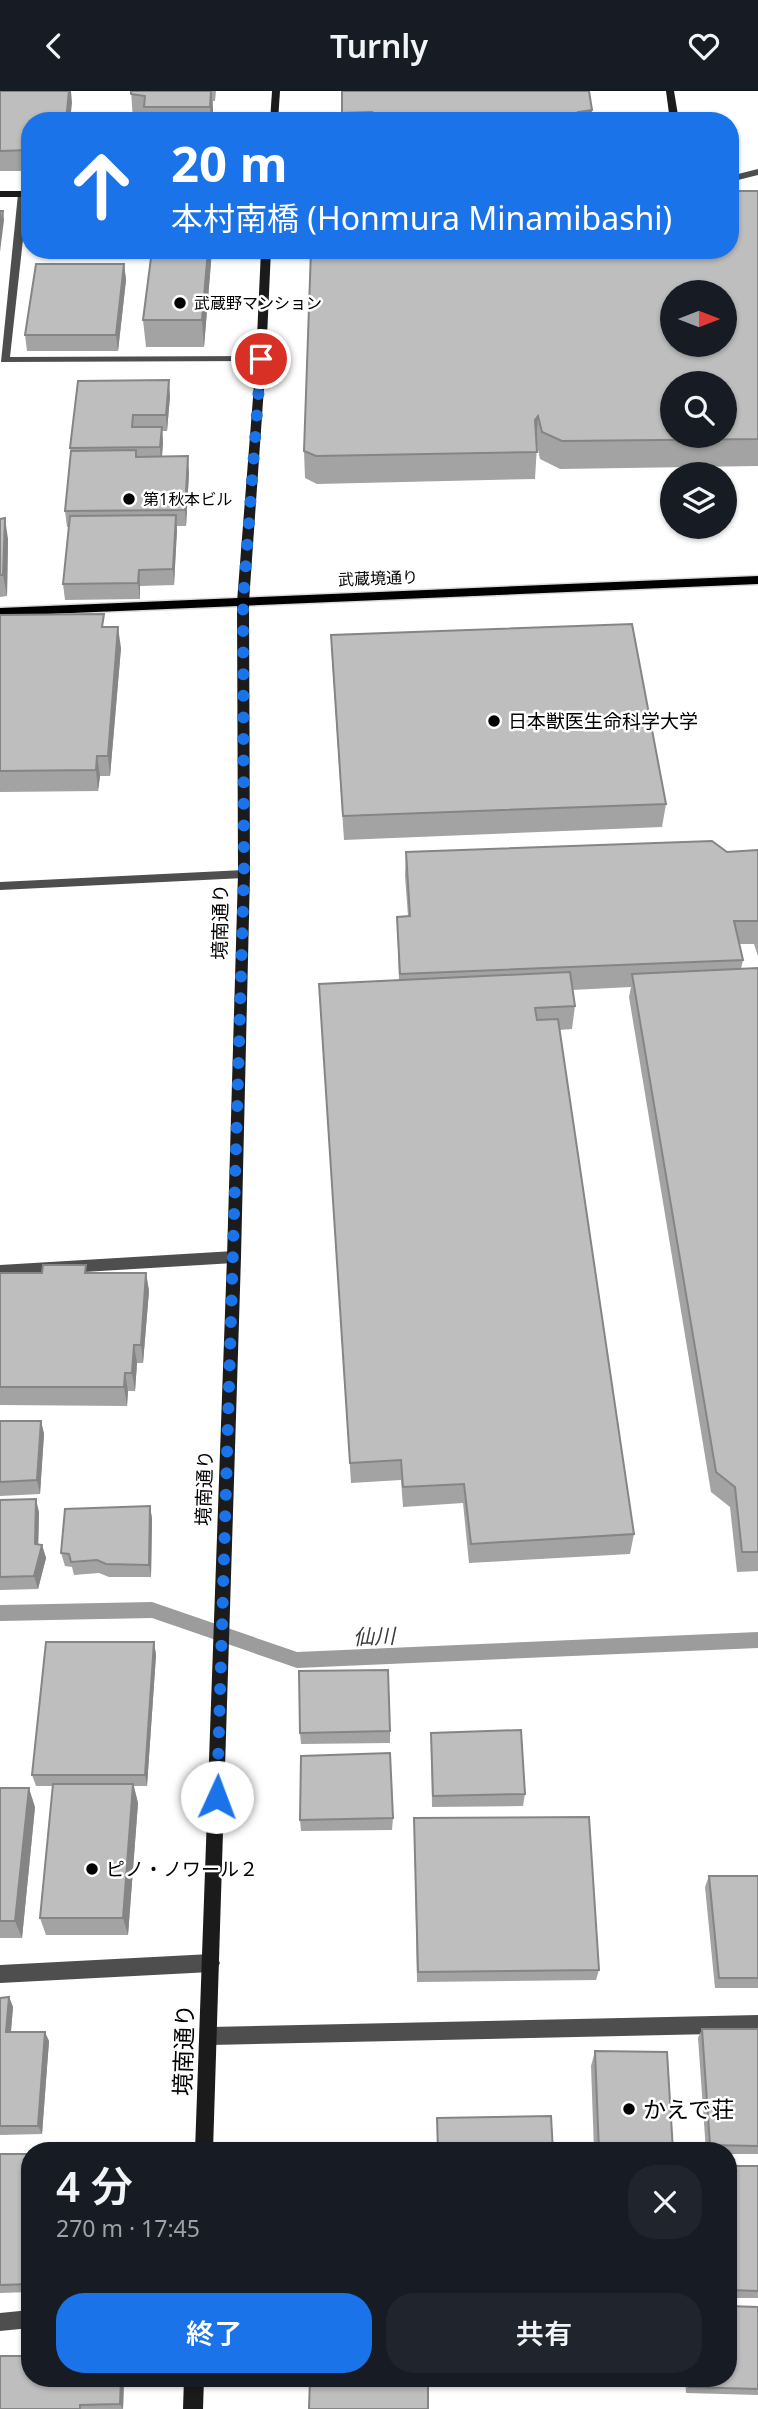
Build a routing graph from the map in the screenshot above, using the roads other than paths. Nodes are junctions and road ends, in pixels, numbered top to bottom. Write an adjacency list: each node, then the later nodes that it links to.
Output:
1 (276, 91): 3 (street)
2 (670, 91): 4 (street)
3 (275, 112)
4 (674, 112)
5 (758, 172): 7 (street)
6 (739, 175): 7 (street)
7 (744, 176): 8 (street)
8 (739, 177)
9 (0, 194): 10 (street)
10 (21, 194)
11 (21, 234): 13 (street)
12 (265, 259): 13 (street, 境南通り)
13 (261, 359): 15 (street, 境南通り)
14 (758, 580): 15 (main road, 武蔵境通り)
15 (243, 602): 16 (main road, 武蔵境通り); 17 (street, 境南通り)
16 (0, 612)
17 (244, 874): 18 (street); 19 (street, 境南通り)
18 (0, 886)
19 (234, 1257): 20 (street); 21 (street, 境南通り)
20 (0, 1271)
21 (211, 1963): 22 (street); 24 (street, 境南通り)
22 (0, 1974)
23 (758, 2024): 24 (street)
24 (209, 2036): 25 (street, 境南通り)
25 (204, 2142)
26 (21, 2320): 27 (street)
27 (0, 2322)
28 (194, 2387): 29 (street)
29 (193, 2409)

